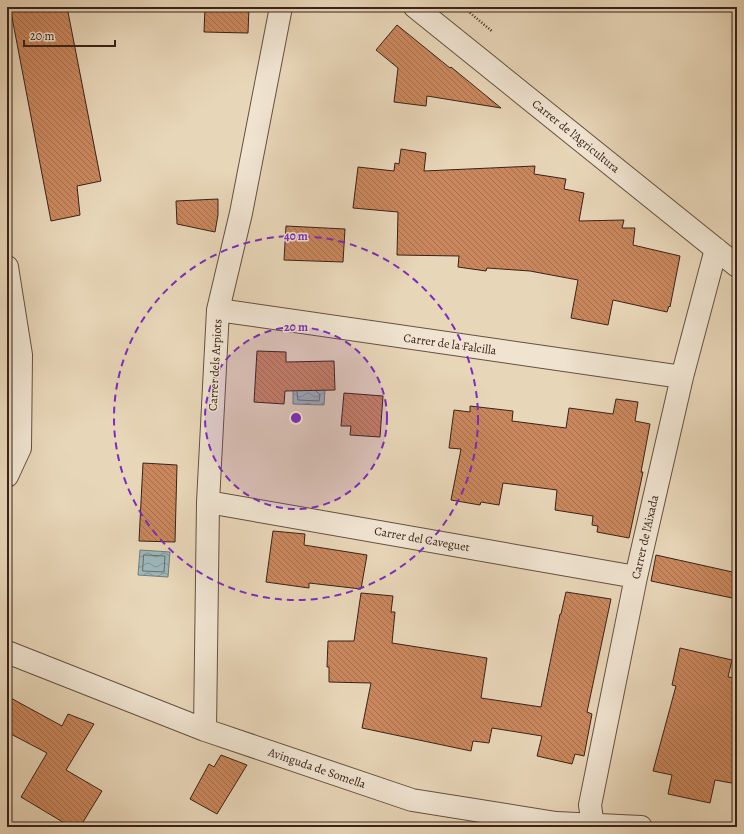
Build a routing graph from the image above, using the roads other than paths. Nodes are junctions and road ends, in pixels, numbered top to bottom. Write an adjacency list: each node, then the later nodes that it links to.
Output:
1 (281, 7): 6 (street, Carrer dels Arpiots)
2 (415, 7): 3 (street, Carrer de l'Agricultura)
3 (716, 249): 4 (street, Carrer de l'Agricultura); 7 (street, Carrer de l'Aixada)
4 (737, 266)
5 (7, 267): 8 (street)
6 (218, 310): 7 (street, Carrer de la Falcilla); 9 (street, Carrer dels Arpiots)
7 (682, 377): 10 (street, Carrer de l'Aixada)
8 (7, 476)
9 (208, 502): 10 (street, Carrer del Caveguet); 12 (street, Carrer dels Arpiots)
10 (636, 577): 13 (street, Carrer de l'Aixada)
11 (7, 652): 12 (street, Avinguda de Somella)
12 (205, 730): 13 (street, Avinguda de Somella)
13 (593, 825): 14 (street, Avinguda de Somella)
14 (641, 827)

